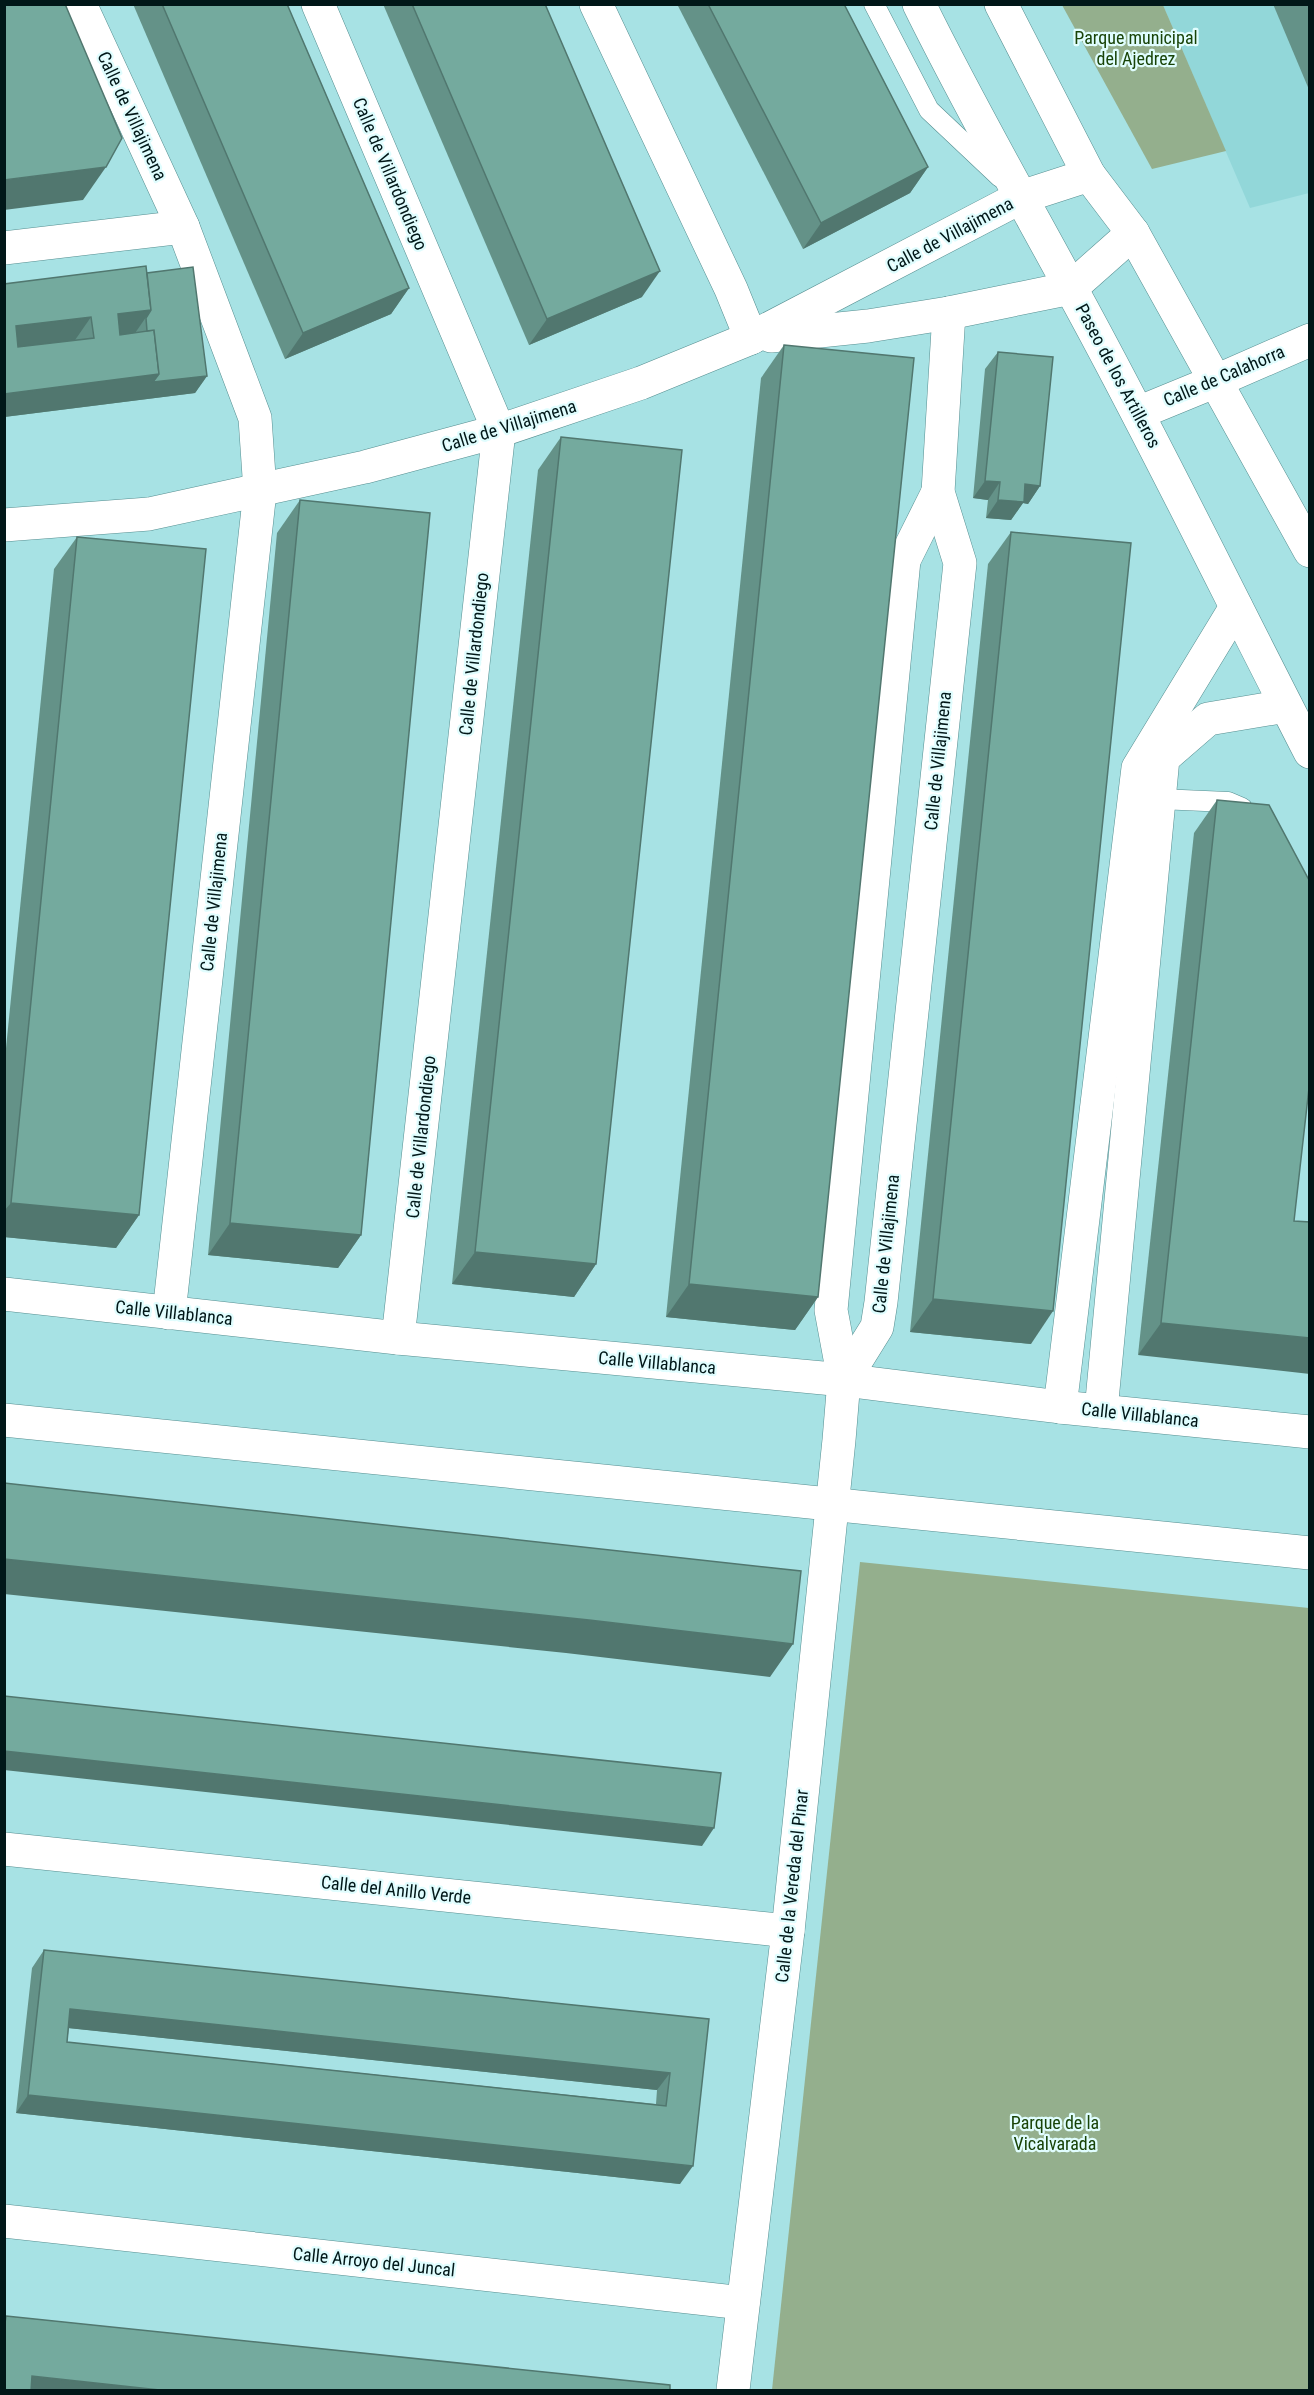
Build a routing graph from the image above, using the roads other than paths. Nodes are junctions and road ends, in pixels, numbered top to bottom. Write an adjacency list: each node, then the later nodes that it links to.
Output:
1 (80, 4): 9 (street, Calle de Villajimena)
2 (318, 4): 18 (street, Calle de Villardondiego)
3 (596, 4): 14 (street)
4 (874, 4): 8 (lane)
5 (919, 4): 8 (street, Paseo de los Artilleros)
6 (1001, 4): 7 (street)
7 (1089, 175): 8 (street, Calle de Villajimena); 10 (street)
8 (1021, 197): 12 (street, Paseo de los Artilleros); 14 (street, Calle de Villajimena)
9 (183, 226): 11 (street); 19 (street, Calle de Villajimena)
10 (1133, 233): 12 (street, Calle de Villajimena); 16 (street)
11 (4, 248)
12 (1071, 288): 13 (street, Calle de Villajimena); 17 (street, Paseo de los Artilleros)
13 (949, 313): 14 (street, Calle de Villajimena); 20 (street, Calle de Villajimena)
14 (751, 338): 18 (street, Calle de Villajimena)
15 (1310, 340): 16 (street, Calle de Calahorra)
16 (1216, 381): 17 (street, Calle de Calahorra); 22 (street)
17 (1138, 413): 23 (street, Paseo de los Artilleros)
18 (499, 431): 19 (street, Calle de Villajimena); 30 (street, Calle de Villardondiego)
19 (260, 491): 21 (street, Calle de Villajimena); 29 (street, Calle de Villajimena)
20 (938, 492): 31 (street, Calle de Villajimena); 31 (street, Calle de Villajimena)
21 (5, 527)
22 (1310, 551)
23 (1236, 607): 24 (street, Paseo de los Artilleros); 32 (street)
24 (1286, 706): 25 (street, Paseo de los Artilleros); 26 (street)
25 (1310, 752)
26 (1159, 799): 27 (lane); 33 (street)
27 (1259, 815)
28 (4, 1294): 29 (street, Calle Villablanca)
29 (169, 1313): 30 (street, Calle Villablanca)
30 (398, 1338): 31 (street, Calle Villablanca)
31 (843, 1380): 32 (street, Calle Villablanca); 36 (street, Calle de la Vereda del Pinar)
32 (1060, 1407): 33 (street, Calle Villablanca)
33 (1101, 1411): 35 (street, Calle Villablanca)
34 (4, 1420): 36 (street)
35 (1310, 1432)
36 (832, 1504): 37 (street); 39 (street, Calle de la Vereda del Pinar)
37 (1310, 1553)
38 (4, 1849): 39 (street, Calle del Anillo Verde)
39 (788, 1931): 41 (street, Calle de la Vereda del Pinar)
40 (4, 2221): 41 (street, Calle Arroyo del Juncal)
41 (743, 2303): 42 (street, Calle de la Vereda del Pinar)
42 (733, 2391)

